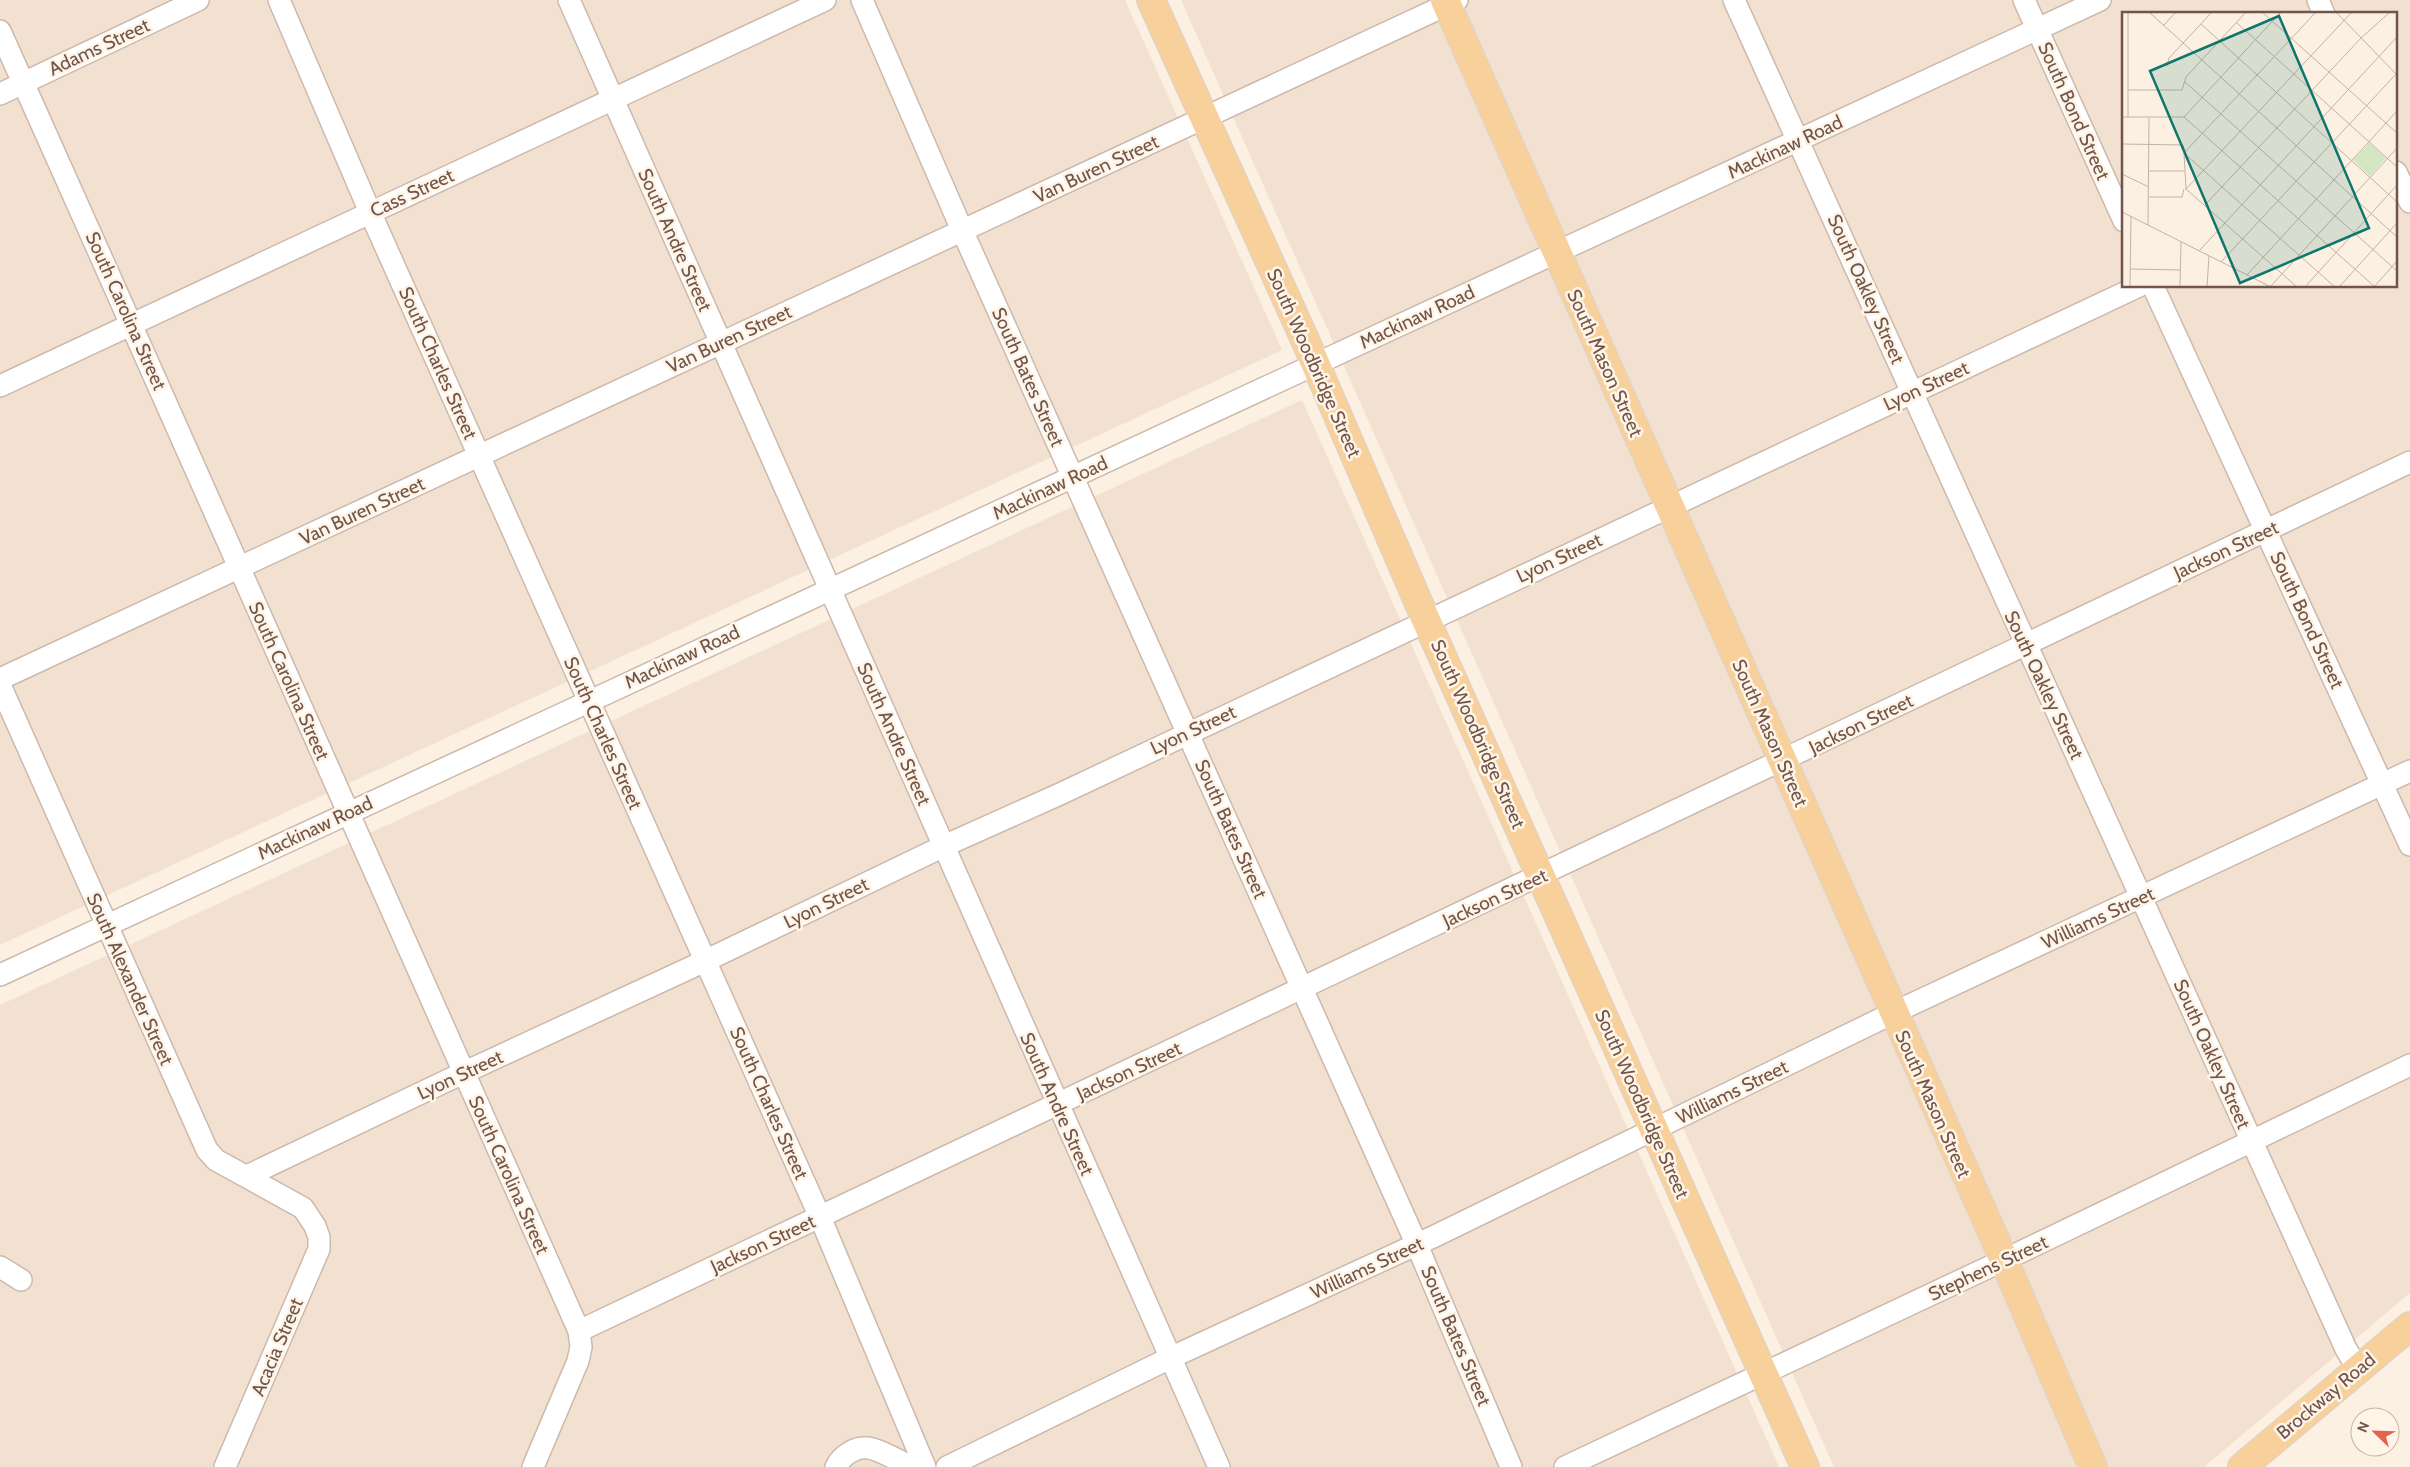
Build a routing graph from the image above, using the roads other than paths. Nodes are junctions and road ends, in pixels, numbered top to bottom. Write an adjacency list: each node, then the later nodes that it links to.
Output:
1 (198, 0): 15 (street, Adams Street)
2 (279, 0): 24 (street, South Charles Street)
3 (569, 0): 17 (street, South Andre Street)
4 (825, 0): 17 (street, Cass Street)
5 (862, 0): 26 (street, South Bates Street)
6 (1152, 0): 18 (main road, South Woodbridge Street)
7 (1734, 0): 19 (street, South Oakley Street)
8 (2024, 0): 13 (street, South Bond Street)
9 (2100, 0): 13 (street, Mackinaw Road)
10 (2318, 0): 12 (street)
11 (1450, 2): 18 (street, Van Buren Street); 27 (main road, South Mason Street)
12 (2323, 12)
13 (2037, 30): 19 (street, Mackinaw Road); 25 (street, South Bond Street)
14 (0, 32): 15 (street, South Carolina Street)
15 (23, 83): 16 (street, Adams Street); 30 (street, South Carolina Street)
16 (0, 94)
17 (612, 100): 24 (street, Cass Street); 31 (street, South Andre Street)
18 (1205, 118): 26 (street, Van Buren Street); 32 (main road, South Woodbridge Street)
19 (1798, 141): 27 (street, Mackinaw Road); 34 (street, South Oakley Street)
20 (2410, 159): 21 (street)
21 (2398, 164)
22 (2398, 176): 23 (street)
23 (2410, 202)
24 (370, 212): 30 (street, Cass Street); 35 (street, South Charles Street)
25 (2122, 217)
26 (962, 230): 31 (street, Van Buren Street); 37 (street, South Bates Street)
27 (1556, 252): 32 (street, Mackinaw Road); 38 (main road, South Mason Street)
28 (2135, 288): 34 (street, Lyon Street)
29 (2154, 288): 39 (street, South Bond Street)
30 (132, 324): 33 (street, Cass Street); 40 (street, South Carolina Street)
31 (720, 343): 35 (street, Van Buren Street); 41 (street, South Andre Street)
32 (1316, 365): 37 (street, Mackinaw Road); 42 (main road, South Woodbridge Street)
33 (0, 386)
34 (1912, 392): 38 (street, Lyon Street); 43 (street, South Oakley Street)
35 (479, 455): 40 (street, Van Buren Street); 46 (street, South Charles Street)
36 (2410, 462): 39 (street, Jackson Street)
37 (1073, 477): 41 (street, Mackinaw Road); 47 (street, South Bates Street)
38 (1669, 507): 42 (street, Lyon Street); 48 (main road, South Mason Street)
39 (2266, 531): 43 (street, Jackson Street); 50 (street, South Bond Street)
40 (240, 568): 44 (street, Van Buren Street); 51 (street, South Carolina Street)
41 (830, 589): 46 (street, Mackinaw Road); 53 (street, South Andre Street)
42 (1426, 620): 47 (street, Lyon Street); 54 (main road, South Woodbridge Street)
43 (2025, 644): 48 (street, Jackson Street); 55 (street, South Oakley Street)
44 (0, 678)
45 (0, 685): 56 (street, South Alexander Street)
46 (588, 701): 51 (street, Mackinaw Road); 57 (street, South Charles Street)
47 (1188, 733): 53 (street, Lyon Street); 59 (street, South Bates Street)
48 (1783, 761): 54 (street, Jackson Street); 60 (main road, South Mason Street)
49 (2410, 771): 50 (street, Williams Street)
50 (2383, 785): 52 (street, South Bond Street); 55 (street, Williams Street)
51 (347, 812): 56 (street, Mackinaw Road); 62 (street, South Carolina Street)
52 (2410, 845)
53 (944, 846): 57 (street, Lyon Street); 63 (street, South Andre Street)
54 (1542, 875): 59 (street, Jackson Street); 64 (main road, South Woodbridge Street)
55 (2142, 898): 60 (street, Williams Street); 65 (street, South Oakley Street)
56 (106, 926): 58 (street, Mackinaw Road); 66 (street, South Alexander Street)
57 (706, 961): 62 (street, Lyon Street); 67 (street, South Charles Street)
58 (0, 975)
59 (1301, 989): 63 (street, Jackson Street); 69 (street, South Bates Street)
60 (1893, 1014): 64 (street, Williams Street); 70 (main road, South Mason Street)
61 (2410, 1065): 65 (street, Stephens Street)
62 (463, 1073): 66 (street, Lyon Street); 74 (street, South Carolina Street)
63 (1057, 1104): 67 (street, Jackson Street); 75 (street, South Andre Street)
64 (1654, 1131): 69 (street, Williams Street); 77 (main road, South Woodbridge Street)
65 (2252, 1141): 70 (street, Stephens Street); 76 (street, South Oakley Street)
66 (247, 1176): 68 (street, South Alexander Street)
67 (820, 1217): 74 (street, Jackson Street); 82 (street, South Charles Street)
68 (315, 1226): 78 (street, Acacia Street)
69 (1417, 1245): 75 (street, Williams Street); 85 (street, South Bates Street)
70 (2004, 1260): 77 (street, Stephens Street); 88 (main road, South Mason Street)
71 (0, 1267): 72 (street)
72 (21, 1280)
73 (2410, 1326): 76 (main road, Brockway Road)
74 (579, 1331): 79 (street)
75 (1170, 1358): 83 (street, Williams Street); 84 (street, South Andre Street)
76 (2358, 1369): 89 (main road, Brockway Road)
77 (1763, 1374): 86 (street, Stephens Street); 87 (main road, South Woodbridge Street)
78 (225, 1467)
79 (533, 1467)
80 (836, 1467): 81 (street)
81 (911, 1467)
82 (925, 1467)
83 (947, 1467)
84 (1219, 1467)
85 (1511, 1467)
86 (1565, 1467)
87 (1805, 1467)
88 (2092, 1467)
89 (2242, 1467)

